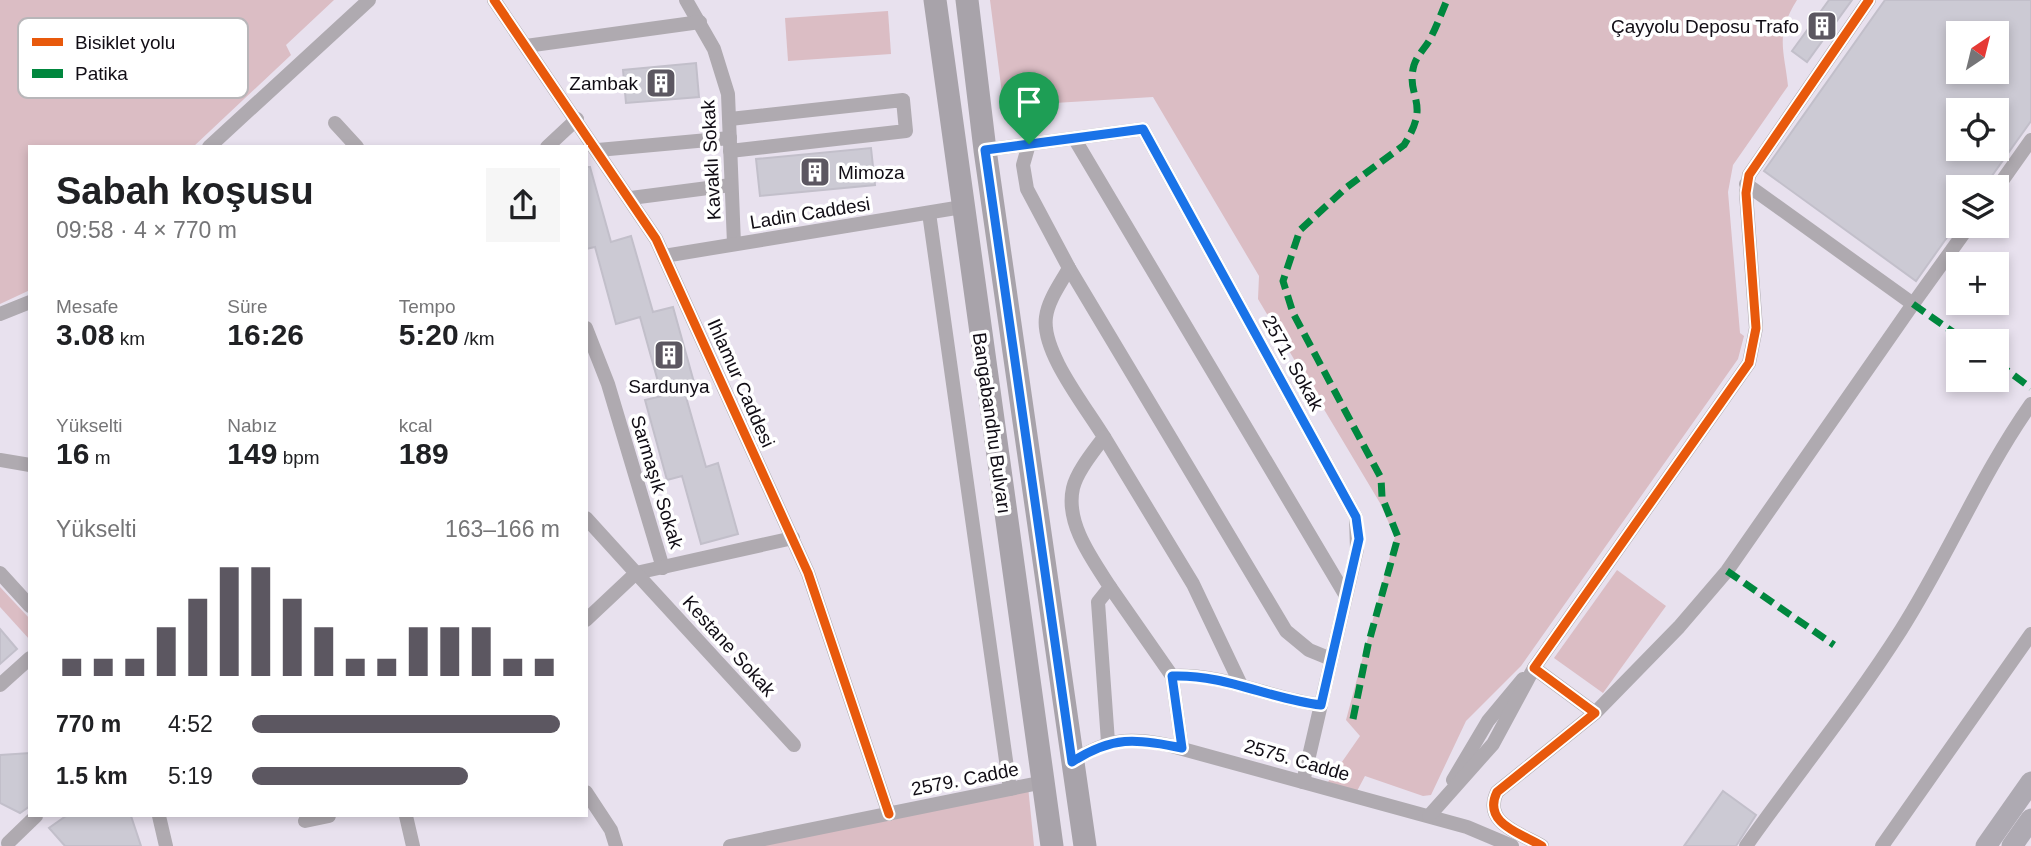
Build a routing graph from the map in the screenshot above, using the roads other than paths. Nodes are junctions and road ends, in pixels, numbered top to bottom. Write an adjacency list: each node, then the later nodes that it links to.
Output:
1 (369, 0): 15 (street)
2 (494, 0): 8 (street, Ihlamur Caddesi)
3 (686, 0): 7 (street, Kavaklı Sokak)
4 (935, 0): 25 (main road, Bangabandhu Bulvarı)
5 (967, 0): 20 (main road, Bangabandhu Bulvarı)
6 (1869, 0): 22 (street)
7 (700, 22): 8 (street); 10 (street, Kavaklı Sokak)
8 (526, 46): 9 (street, Ihlamur Caddesi)
9 (577, 118): 17 (street); 19 (street, Ihlamur Caddesi)
10 (730, 120): 18 (street, Kavaklı Sokak); 18 (street)
11 (335, 123): 16 (street)
12 (1074, 138): 14 (street, 2571. Sokak); 45 (street); 45 (street, 2571. Sokak)
13 (2031, 140): 21 (street)
14 (1029, 144): 20 (street, 2571. Sokak); 30 (street)
15 (211, 145)
16 (355, 145)
17 (549, 145)
18 (730, 145): 19 (street); 23 (street, Kavaklı Sokak)
19 (598, 150): 24 (street, Ihlamur Caddesi)
20 (985, 150): 60 (main road, Bangabandhu Bulvarı)
21 (2006, 175)
22 (1746, 184): 32 (street); 51 (street)
23 (731, 185): 24 (street); 28 (street, Kavaklı Sokak)
24 (631, 198): 29 (street, Ihlamur Caddesi)
25 (962, 207): 26 (street, Ladin Caddesi); 61 (main road, Bangabandhu Bulvarı)
26 (929, 213): 28 (street, Ladin Caddesi); 64 (street)
27 (1960, 238): 32 (street)
28 (734, 244): 29 (street, Ladin Caddesi)
29 (664, 256): 40 (street, Ihlamur Caddesi)
30 (1069, 268): 36 (street); 49 (street)
31 (28, 303): 33 (street)
32 (1913, 304): 56 (street)
33 (0, 314)
34 (588, 333): 41 (street, Sarmaşık Sokak)
35 (2031, 404): 83 (street)
36 (1104, 437): 44 (street); 54 (street)
37 (0, 460): 38 (street)
38 (28, 466)
39 (588, 520): 43 (street, Kestane Sokak)
40 (793, 538): 41 (street); 66 (street, Ihlamur Caddesi)
41 (663, 568): 43 (street)
42 (0, 573): 46 (street)
43 (636, 573): 47 (street); 58 (street, Kestane Sokak)
44 (1110, 587): 52 (street); 57 (street)
45 (1346, 596): 49 (street, 2571. Sokak)
46 (28, 604)
47 (588, 618)
48 (2031, 634): 84 (street)
49 (1331, 659): 55 (street, 2571. Sokak)
50 (28, 660): 53 (street)
51 (1534, 668): 56 (street); 67 (street)
52 (1172, 676): 54 (street); 59 (street)
53 (0, 685)
54 (1241, 685): 55 (street)
55 (1321, 705): 62 (street, 2571. Sokak)
56 (1595, 713): 82 (street)
57 (1108, 742): 59 (street, 2575. Cadde); 60 (street, 2575. Cadde)
58 (794, 745)
59 (1182, 748): 62 (street, 2575. Cadde)
60 (1072, 762): 61 (main road); 80 (main road, Bangabandhu Bulvarı)
61 (1044, 782): 64 (street, 2579. Cadde); 79 (main road, Bangabandhu Bulvarı)
62 (1303, 782): 67 (street, 2575. Cadde)
63 (2031, 782): 85 (main road)
64 (1010, 789): 66 (street, 2579. Cadde)
65 (588, 795): 77 (street)
66 (890, 814): 78 (street, 2579. Cadde)
67 (1429, 816): 81 (street, 2575. Cadde)
68 (35, 817): 74 (street)
69 (159, 817): 75 (street)
70 (324, 817): 73 (street)
71 (406, 817): 76 (street)
72 (2031, 819): 86 (main road)
73 (305, 821)
74 (6, 841)
75 (166, 846)
76 (413, 846)
77 (616, 846)
78 (730, 846)
79 (1052, 846)
80 (1084, 846)
81 (1512, 846)
82 (1542, 846)
83 (1746, 846)
84 (1882, 846)
85 (1986, 846)
86 (2012, 846)

